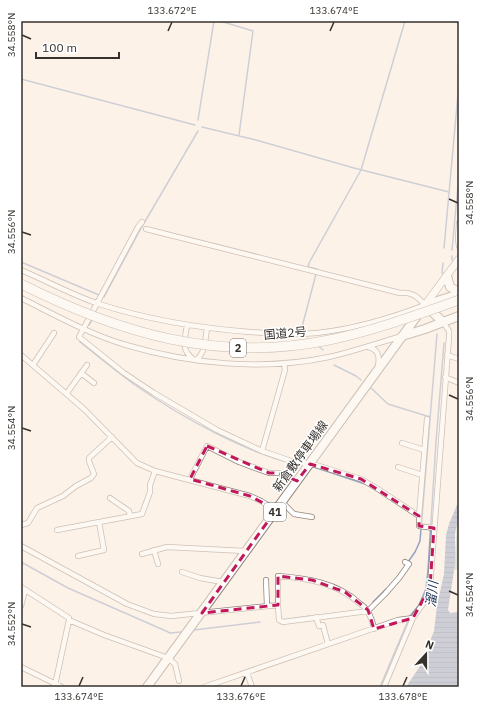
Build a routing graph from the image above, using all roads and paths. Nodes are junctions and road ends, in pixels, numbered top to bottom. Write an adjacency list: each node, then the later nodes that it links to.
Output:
1 (142, 222): 12 (street)
2 (459, 223): 4 (street)
3 (146, 229): 13 (street)
4 (459, 246)
5 (459, 259): 7 (street)
6 (22, 271): 12 (street)
7 (447, 276): 9 (main road); 13 (street)
8 (21, 284): 11 (highway, 国道2号 / 2, bridge)
9 (459, 293): 13 (main road)
10 (21, 298): 18 (street)
11 (459, 300)
12 (97, 303): 16 (street); 18 (street)
13 (425, 305): 15 (main road); 17 (street); 20 (main road, 新倉敷停車場線 / 41)
14 (459, 316): 15 (main road)
15 (443, 322): 20 (main road); 23 (street)
16 (187, 325): 17 (street); 25 (street)
17 (207, 328): 25 (street)
18 (84, 329): 25 (street); 39 (street)
19 (54, 333): 27 (street)
20 (402, 336): 21 (street); 29 (main road, 新倉敷停車場線 / 41)
21 (366, 347): 26 (street); 29 (street)
22 (21, 355): 27 (street)
23 (447, 355): 24 (street); 31 (street)
24 (459, 359)
25 (194, 360): 26 (street)
26 (284, 363): 39 (street)
27 (33, 365): 34 (street)
28 (87, 365): 30 (street)
29 (377, 369): 40 (main road, 新倉敷停車場線 / 41)
30 (81, 373): 32 (street); 34 (street)
31 (445, 377): 33 (street); 54 (street)
32 (94, 382)
33 (459, 383)
34 (67, 393): 36 (street)
35 (427, 419): 38 (street)
36 (112, 437): 42 (street); 53 (street)
37 (402, 443): 38 (street)
38 (424, 450): 43 (street)
39 (262, 451): 40 (street)
40 (310, 464): 45 (main road, 新倉敷停車場線 / 41); 51 (street)
41 (398, 467): 43 (street)
42 (156, 470): 44 (street); 49 (street)
43 (422, 475): 51 (street)
44 (190, 479): 45 (street); 48 (street)
45 (297, 481): 47 (main road, 新倉敷停車場線 / 41)
46 (110, 498): 49 (street)
47 (282, 502): 48 (main road, 新倉敷停車場線 / 41); 50 (street)
48 (276, 510): 58 (main road, 新倉敷停車場線 / 41)
49 (130, 516): 52 (street)
50 (312, 518)
51 (419, 518): 54 (street)
52 (98, 522): 55 (street); 60 (street)
53 (21, 526)
54 (427, 527): 73 (street)
55 (57, 530)
56 (21, 546): 71 (street)
57 (154, 550): 58 (street); 59 (street); 62 (street)
58 (245, 551): 65 (main road, 新倉敷停車場線 / 41)
59 (142, 554)
60 (78, 556)
61 (406, 563): 70 (street)
62 (158, 564)
63 (182, 572): 65 (street)
64 (266, 580): 69 (street)
65 (223, 582): 71 (main road, 新倉敷停車場線 / 41)
66 (23, 588): 68 (street); 74 (street)
67 (278, 605): 69 (street); 70 (street); 72 (street)
68 (21, 606)
69 (267, 606): 71 (street)
70 (367, 610): 72 (street); 75 (street)
71 (202, 613): 77 (main road, 新倉敷停車場線 / 41)
72 (316, 617): 76 (street)
73 (413, 618): 75 (street); 86 (street)
74 (69, 620): 77 (street); 81 (street)
75 (374, 629): 76 (street)
76 (328, 644): 79 (street)
77 (168, 658): 80 (street); 83 (main road, 新倉敷停車場線 / 41)
78 (21, 667): 81 (street)
79 (247, 673): 84 (street); 85 (street)
80 (179, 681)
81 (54, 686): 82 (street)
82 (62, 687)
83 (147, 687)
84 (204, 687)
85 (252, 687)
86 (384, 687)

